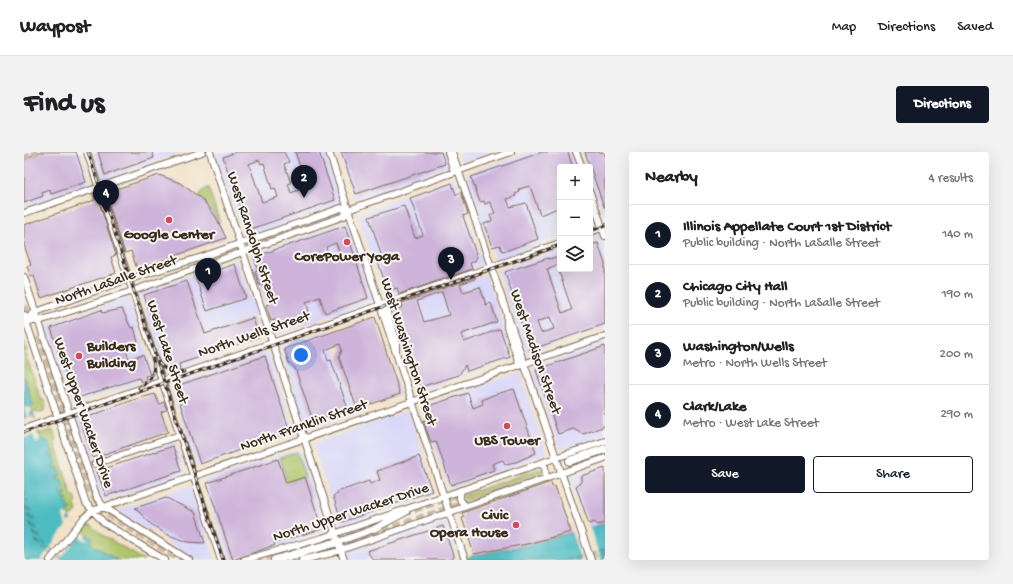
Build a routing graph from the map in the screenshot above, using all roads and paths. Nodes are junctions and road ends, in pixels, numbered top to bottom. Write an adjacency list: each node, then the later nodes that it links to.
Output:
1 (87, 152): 11 (main road, West Lake Street)
2 (202, 152): 11 (main road)
3 (210, 152): 18 (main road, West Randolph Street)
4 (330, 152): 13 (main road, West Washington Street)
5 (448, 152): 10 (main road)
6 (452, 152): 10 (main road, West Madison Street)
7 (511, 152): 10 (main road, North LaSalle Street)
8 (576, 152): 9 (main road)
9 (581, 164)
10 (457, 171): 13 (main road, North LaSalle Street); 21 (main road, West Madison Street)
11 (99, 188): 14 (main road); 23 (main road, West Lake Street)
12 (593, 200): 15 (main road)
13 (348, 210): 18 (main road, North LaSalle Street); 20 (main road, North LaSalle Street); 25 (main road, West Washington Street)
14 (24, 213)
15 (604, 228): 16 (main road); 17 (main road)
16 (593, 231)
17 (605, 236)
18 (240, 244): 20 (main road, West Randolph Street); 23 (main road, North LaSalle Street)
19 (557, 244): 21 (main road, North Wells Street)
20 (243, 252): 24 (main road, North LaSalle Street); 30 (main road, West Randolph Street)
21 (492, 266): 25 (main road, North Wells Street); 31 (main road, West Madison Street)
22 (24, 276): 26 (main road, West Upper Wacker Drive)
23 (129, 279): 24 (main road, West Lake Street); 26 (main road, North LaSalle Street)
24 (133, 290): 28 (main road, North LaSalle Street); 32 (main road, West Lake Street)
25 (382, 305): 30 (main road, North Wells Street); 33 (main road, West Washington Street)
26 (36, 312): 27 (main road, North LaSalle Street); 28 (main road, West Upper Wacker Drive)
27 (25, 319): 28 (main road, North LaSalle Street); 35 (main road, West Upper Wacker Drive)
28 (39, 321): 34 (main road, West Upper Wacker Drive)
29 (605, 336): 31 (main road, North Franklin Street)
30 (273, 343): 32 (main road, North Wells Street); 38 (main road, West Randolph Street)
31 (522, 365): 33 (main road, North Franklin Street); 41 (main road, West Madison Street)
32 (162, 381): 34 (main road, North Wells Street); 37 (main road, West Lake Street)
33 (411, 403): 38 (main road, North Franklin Street); 50 (main road, West Washington Street)
34 (68, 413): 35 (main road, North Wells Street); 52 (main road, West Upper Wacker Drive)
35 (57, 417): 36 (main road, North Wells Street); 53 (main road, West Upper Wacker Drive)
36 (24, 428)
37 (180, 435): 44 (main road); 47 (main road, West Lake Street)
38 (304, 440): 47 (main road, North Franklin Street); 55 (main road, West Randolph Street)
39 (605, 441): 41 (main road, North Upper Wacker Drive)
40 (605, 449): 43 (highway)
41 (556, 458): 45 (main road, North Upper Wacker Drive); 46 (main road, West Madison Street)
42 (605, 458): 46 (main road, North Upper Wacker Drive)
43 (570, 461)
44 (95, 464)
45 (540, 464): 48 (main road); 49 (main road, North Upper Wacker Drive)
46 (561, 473): 48 (main road, North Upper Wacker Drive); 65 (main road, West Madison Street)
47 (194, 477): 52 (main road, North Franklin Street); 60 (main road, West Lake Street)
48 (546, 478): 51 (main road, North Upper Wacker Drive)
49 (461, 490): 50 (main road, North Upper Wacker Drive); 51 (main road)
50 (443, 497): 54 (main road, West Washington Street); 55 (main road, North Upper Wacker Drive)
51 (466, 506): 54 (main road, North Upper Wacker Drive)
52 (104, 507): 53 (main road, North Franklin Street); 59 (main road, West Upper Wacker Drive)
53 (92, 511): 57 (main road); 58 (main road, West Upper Wacker Drive)
54 (448, 512): 55 (main road, North Upper Wacker Drive); 56 (main road, West Washington Street)
55 (338, 541): 61 (main road, North Upper Wacker Drive); 62 (highway); 63 (main road, North Upper Wacker Drive); 64 (main road, West Randolph Street)
56 (464, 559)
57 (50, 560)
58 (165, 560)
59 (189, 560)
60 (221, 560)
61 (244, 560)
62 (275, 560)
63 (302, 560)
64 (344, 560)
65 (591, 560)

